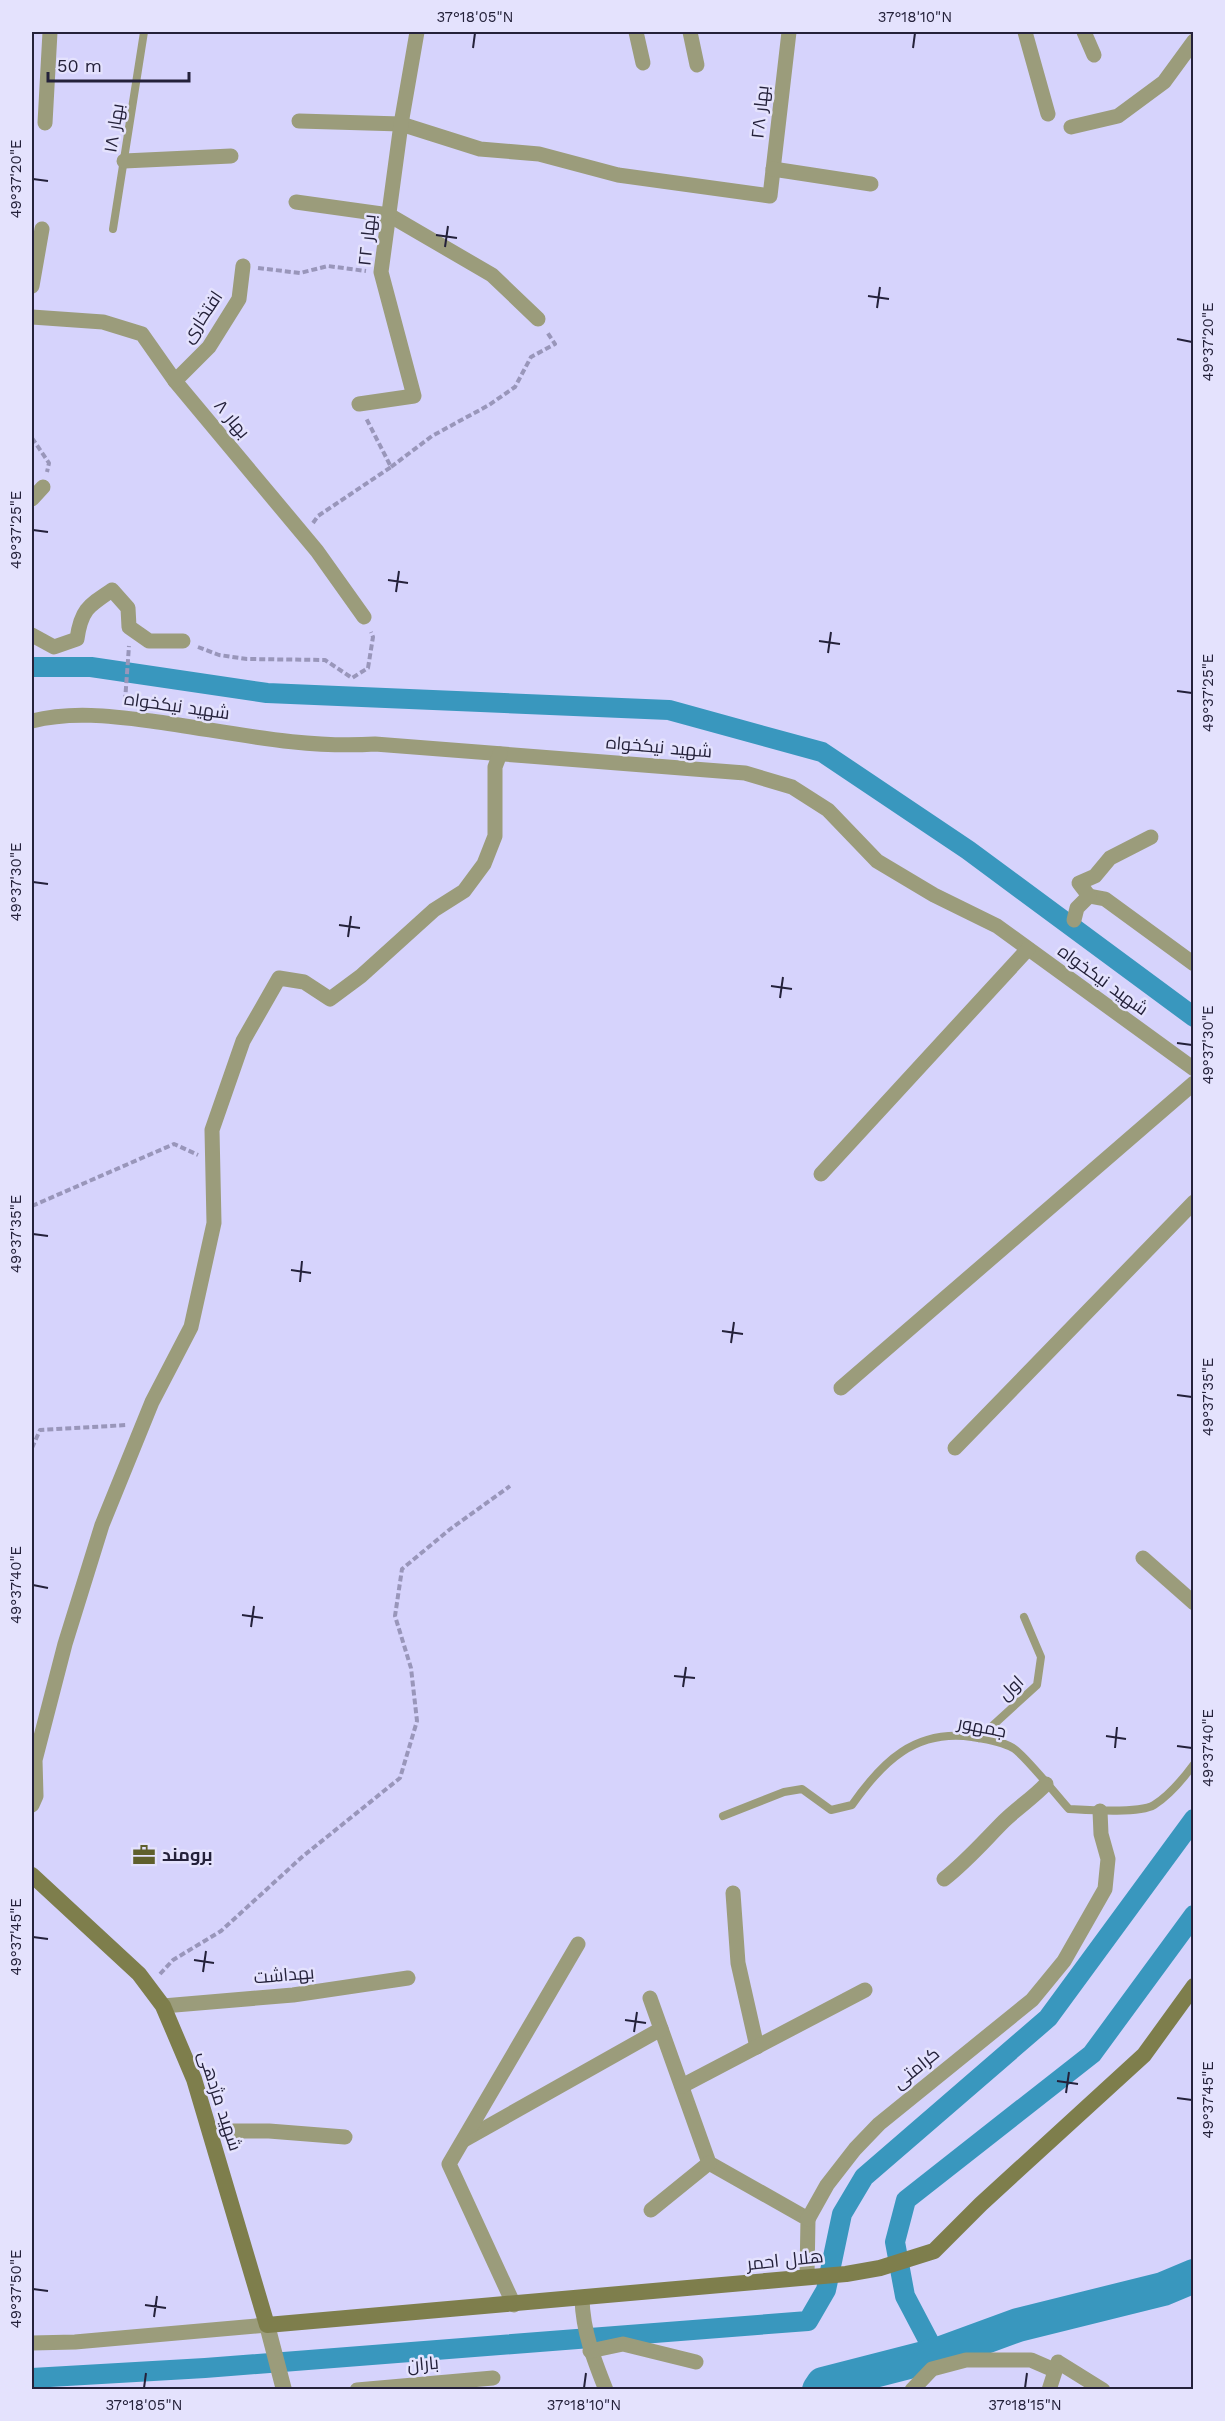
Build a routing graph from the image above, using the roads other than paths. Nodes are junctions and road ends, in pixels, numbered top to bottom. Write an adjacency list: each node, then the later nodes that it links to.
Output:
1 (50, 32): 15 (street)
2 (144, 32): 19 (lane, بهار ۱۸)
3 (417, 32): 16 (street, بهار ۲۲)
4 (636, 32): 11 (street)
5 (690, 32): 12 (street)
6 (789, 32): 20 (street, بهار ۲۸)
7 (1025, 32): 13 (street)
8 (1084, 32): 10 (street)
9 (1194, 41): 17 (street)
10 (1094, 55)
11 (643, 63)
12 (697, 65)
13 (1048, 114)
14 (299, 121): 16 (street)
15 (45, 123)
16 (401, 124): 20 (street, بهار ۲۸); 23 (street, بهار ۲۲)
17 (1071, 127)
18 (231, 156): 19 (street)
19 (124, 161): 25 (lane, بهار ۱۸)
20 (773, 169): 21 (street)
21 (871, 184)
22 (296, 202): 23 (street)
23 (389, 215): 29 (street); 31 (street, بهار ۲۲)
24 (42, 229): 27 (street)
25 (113, 229)
26 (243, 266): 30 (street, افتخاری)
27 (32, 286)
28 (32, 317): 30 (street, بهار ۸)
29 (538, 319)
30 (175, 381): 34 (street, بهار ۸)
31 (358, 404)
32 (43, 487): 33 (street)
33 (32, 499)
34 (364, 617)
35 (32, 635): 36 (street)
36 (183, 641)
37 (32, 721): 38 (street, شهید نیکخواه)
38 (500, 754): 42 (street, شهید نیکخواه); 56 (street)
39 (1151, 837): 40 (street)
40 (1089, 896): 41 (street); 43 (street)
41 (1074, 920)
42 (1028, 949): 44 (street, شهید نیکخواه); 46 (street)
43 (1194, 964)
44 (1194, 1070)
45 (1194, 1083): 48 (street)
46 (821, 1174)
47 (1194, 1202): 49 (street)
48 (841, 1388)
49 (955, 1448)
50 (1143, 1558): 51 (street)
51 (1194, 1603)
52 (1024, 1617): 53 (lane, اول)
53 (980, 1738): 55 (lane, جمهور); 58 (lane, جمهور)
54 (1194, 1764): 57 (lane, جمهور)
55 (1046, 1784): 57 (lane, جمهور); 60 (street)
56 (32, 1805)
57 (1100, 1811): 76 (street, کرامتی)
58 (723, 1816)
59 (32, 1875): 67 (main road, شهید مژدهی)
60 (944, 1879)
61 (733, 1893): 69 (street)
62 (578, 1944): 73 (street)
63 (408, 1978): 67 (street, بهداشت)
64 (1194, 1986): 77 (main road, هلال احمر)
65 (866, 1990): 69 (street)
66 (650, 1998): 68 (street)
67 (163, 2006): 71 (main road, شهید مژدهی)
68 (662, 2029): 70 (street); 73 (street)
69 (758, 2048): 70 (street)
70 (682, 2086): 74 (street)
71 (210, 2131): 72 (street); 80 (main road, شهید مژدهی)
72 (345, 2137)
73 (464, 2140): 79 (street)
74 (709, 2163): 75 (street); 76 (street)
75 (651, 2210)
76 (808, 2219): 77 (street)
77 (807, 2276): 78 (main road, هلال احمر)
78 (582, 2299): 79 (main road, هلال احمر); 82 (street)
79 (514, 2305): 80 (main road, هلال احمر)
80 (267, 2325): 81 (street); 86 (street, شهید مژدهی)
81 (32, 2343)
82 (590, 2351): 83 (street); 88 (street)
83 (696, 2362)
84 (1054, 2370): 89 (street); 90 (street); 91 (street)
85 (493, 2378): 87 (street, باران)
86 (284, 2390)
87 (357, 2390)
88 (606, 2390)
89 (912, 2390)
90 (1049, 2390)
91 (1103, 2390)

